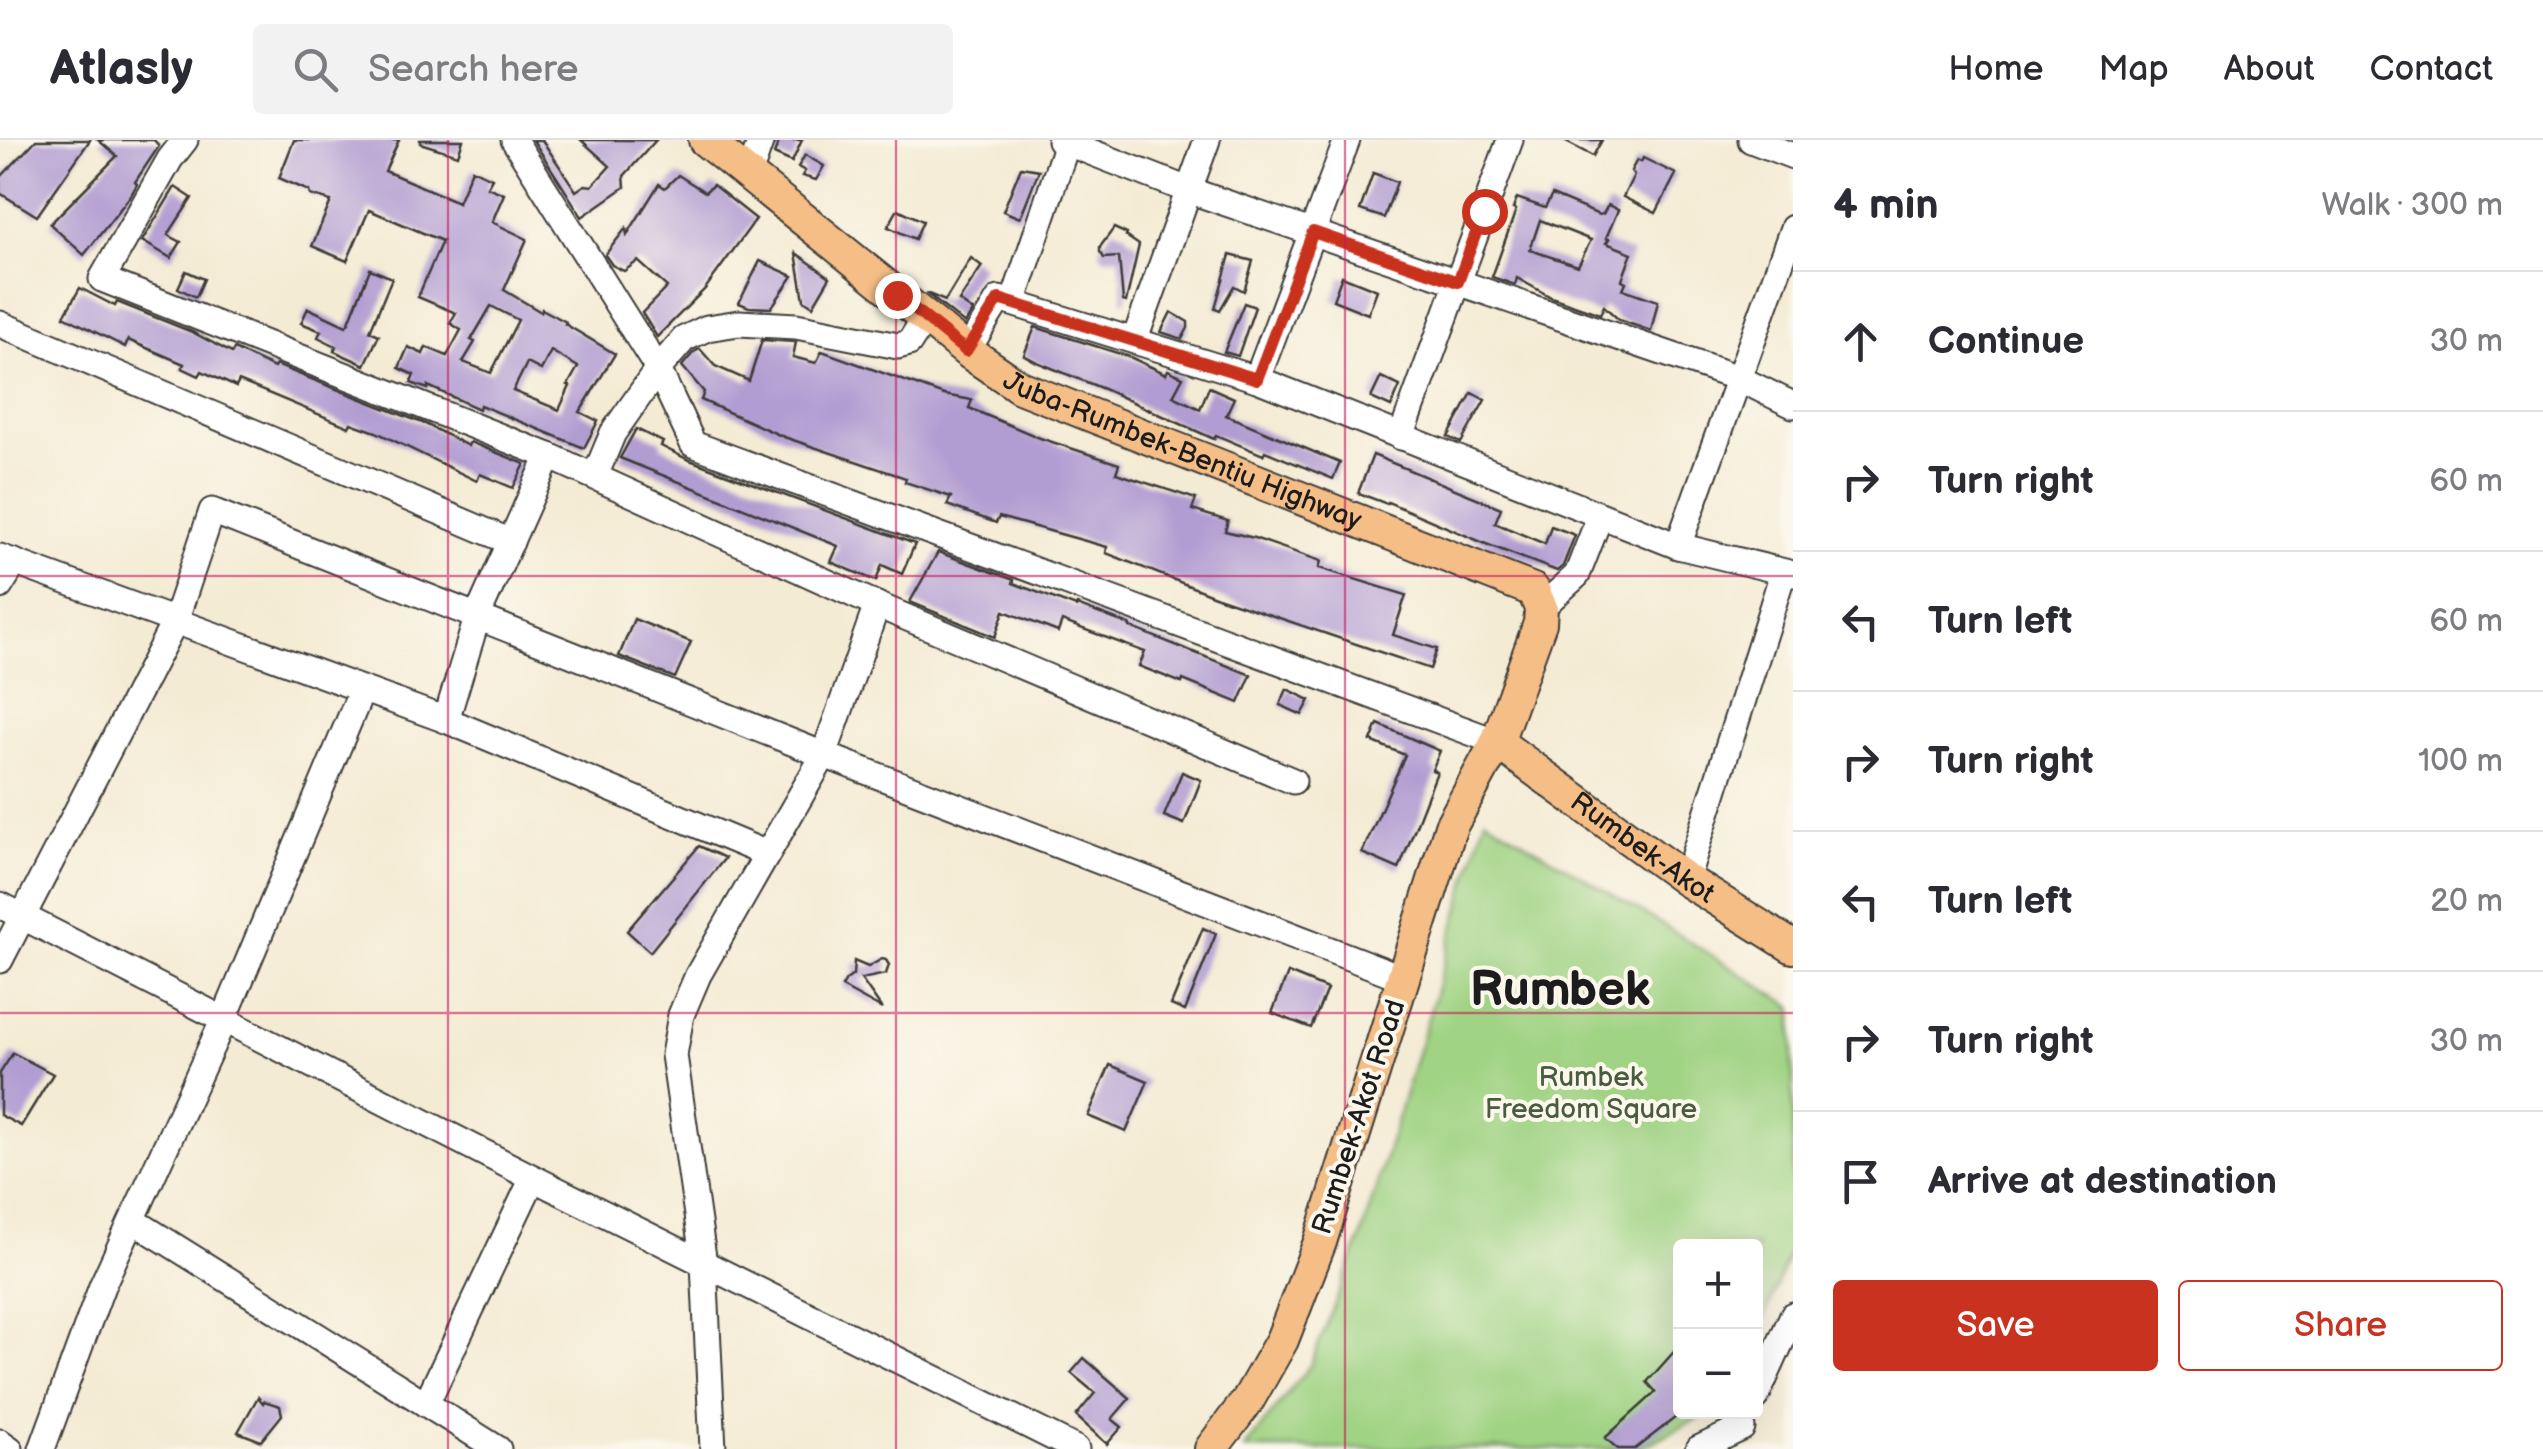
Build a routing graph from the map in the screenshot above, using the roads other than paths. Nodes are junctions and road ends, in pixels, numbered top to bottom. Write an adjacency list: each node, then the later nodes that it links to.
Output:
1 (186, 140): 26 (street)
2 (514, 140): 21 (street)
3 (705, 140): 11 (main road, Juba-Rumbek-Bentiu Highway)
4 (761, 140): 11 (street)
5 (1207, 140): 12 (street)
6 (1347, 140): 14 (street)
7 (1510, 140): 15 (street)
8 (1752, 140): 10 (street)
9 (1065, 141): 12 (street); 16 (street)
10 (1793, 156)
11 (749, 175): 17 (main road, Juba-Rumbek-Bentiu Highway)
12 (1188, 190): 14 (street); 19 (street)
13 (1793, 228): 22 (street)
14 (1313, 232): 15 (street); 23 (street)
15 (1458, 282): 22 (street); 25 (street)
16 (1013, 303): 19 (street); 20 (street)
17 (925, 318): 20 (main road, Juba-Rumbek-Bentiu Highway); 21 (street)
18 (0, 324): 29 (street)
19 (1134, 340): 23 (street)
20 (966, 351): 35 (main road, Juba-Rumbek-Bentiu Highway)
21 (658, 369): 27 (street); 40 (street)
22 (1738, 378): 24 (street); 30 (street)
23 (1257, 379): 25 (street)
24 (1793, 405)
25 (1400, 436): 28 (street)
26 (549, 456): 27 (street); 29 (street)
27 (594, 476): 34 (street)
28 (1600, 516): 30 (street); 35 (street)
29 (510, 542): 36 (street)
30 (1678, 546): 32 (street)
31 (8, 559): 33 (street); 37 (street)
32 (1788, 573): 44 (street)
33 (0, 586)
34 (876, 605): 41 (street); 42 (street)
35 (1542, 608): 40 (main road)
36 (478, 616): 37 (street); 39 (street); 41 (street)
37 (175, 621): 38 (street); 45 (street)
38 (362, 690): 39 (street); 49 (street)
39 (446, 720): 43 (street)
40 (1497, 742): 44 (main road, Rumbek-Akot); 48 (main road, Rumbek-Akot Road)
41 (824, 755): 43 (street); 48 (street)
42 (1292, 781)
43 (767, 854): 52 (street)
44 (1686, 880): 46 (main road, Rumbek-Akot)
45 (11, 911): 47 (street); 49 (street)
46 (1793, 947)
47 (0, 960)
48 (1403, 978): 63 (main road, Rumbek-Akot Road)
49 (224, 1019): 50 (street); 51 (street)
50 (532, 1178): 52 (street); 55 (street)
51 (134, 1220): 55 (street); 59 (street)
52 (704, 1264): 61 (street); 62 (street)
53 (1793, 1315): 54 (street)
54 (1763, 1381)
55 (426, 1404): 60 (street)
56 (1747, 1429): 64 (street)
57 (0, 1442): 58 (street)
58 (10, 1449)
59 (42, 1449)
60 (498, 1449)
61 (714, 1449)
62 (1076, 1449)
63 (1210, 1449)
64 (1698, 1449)

